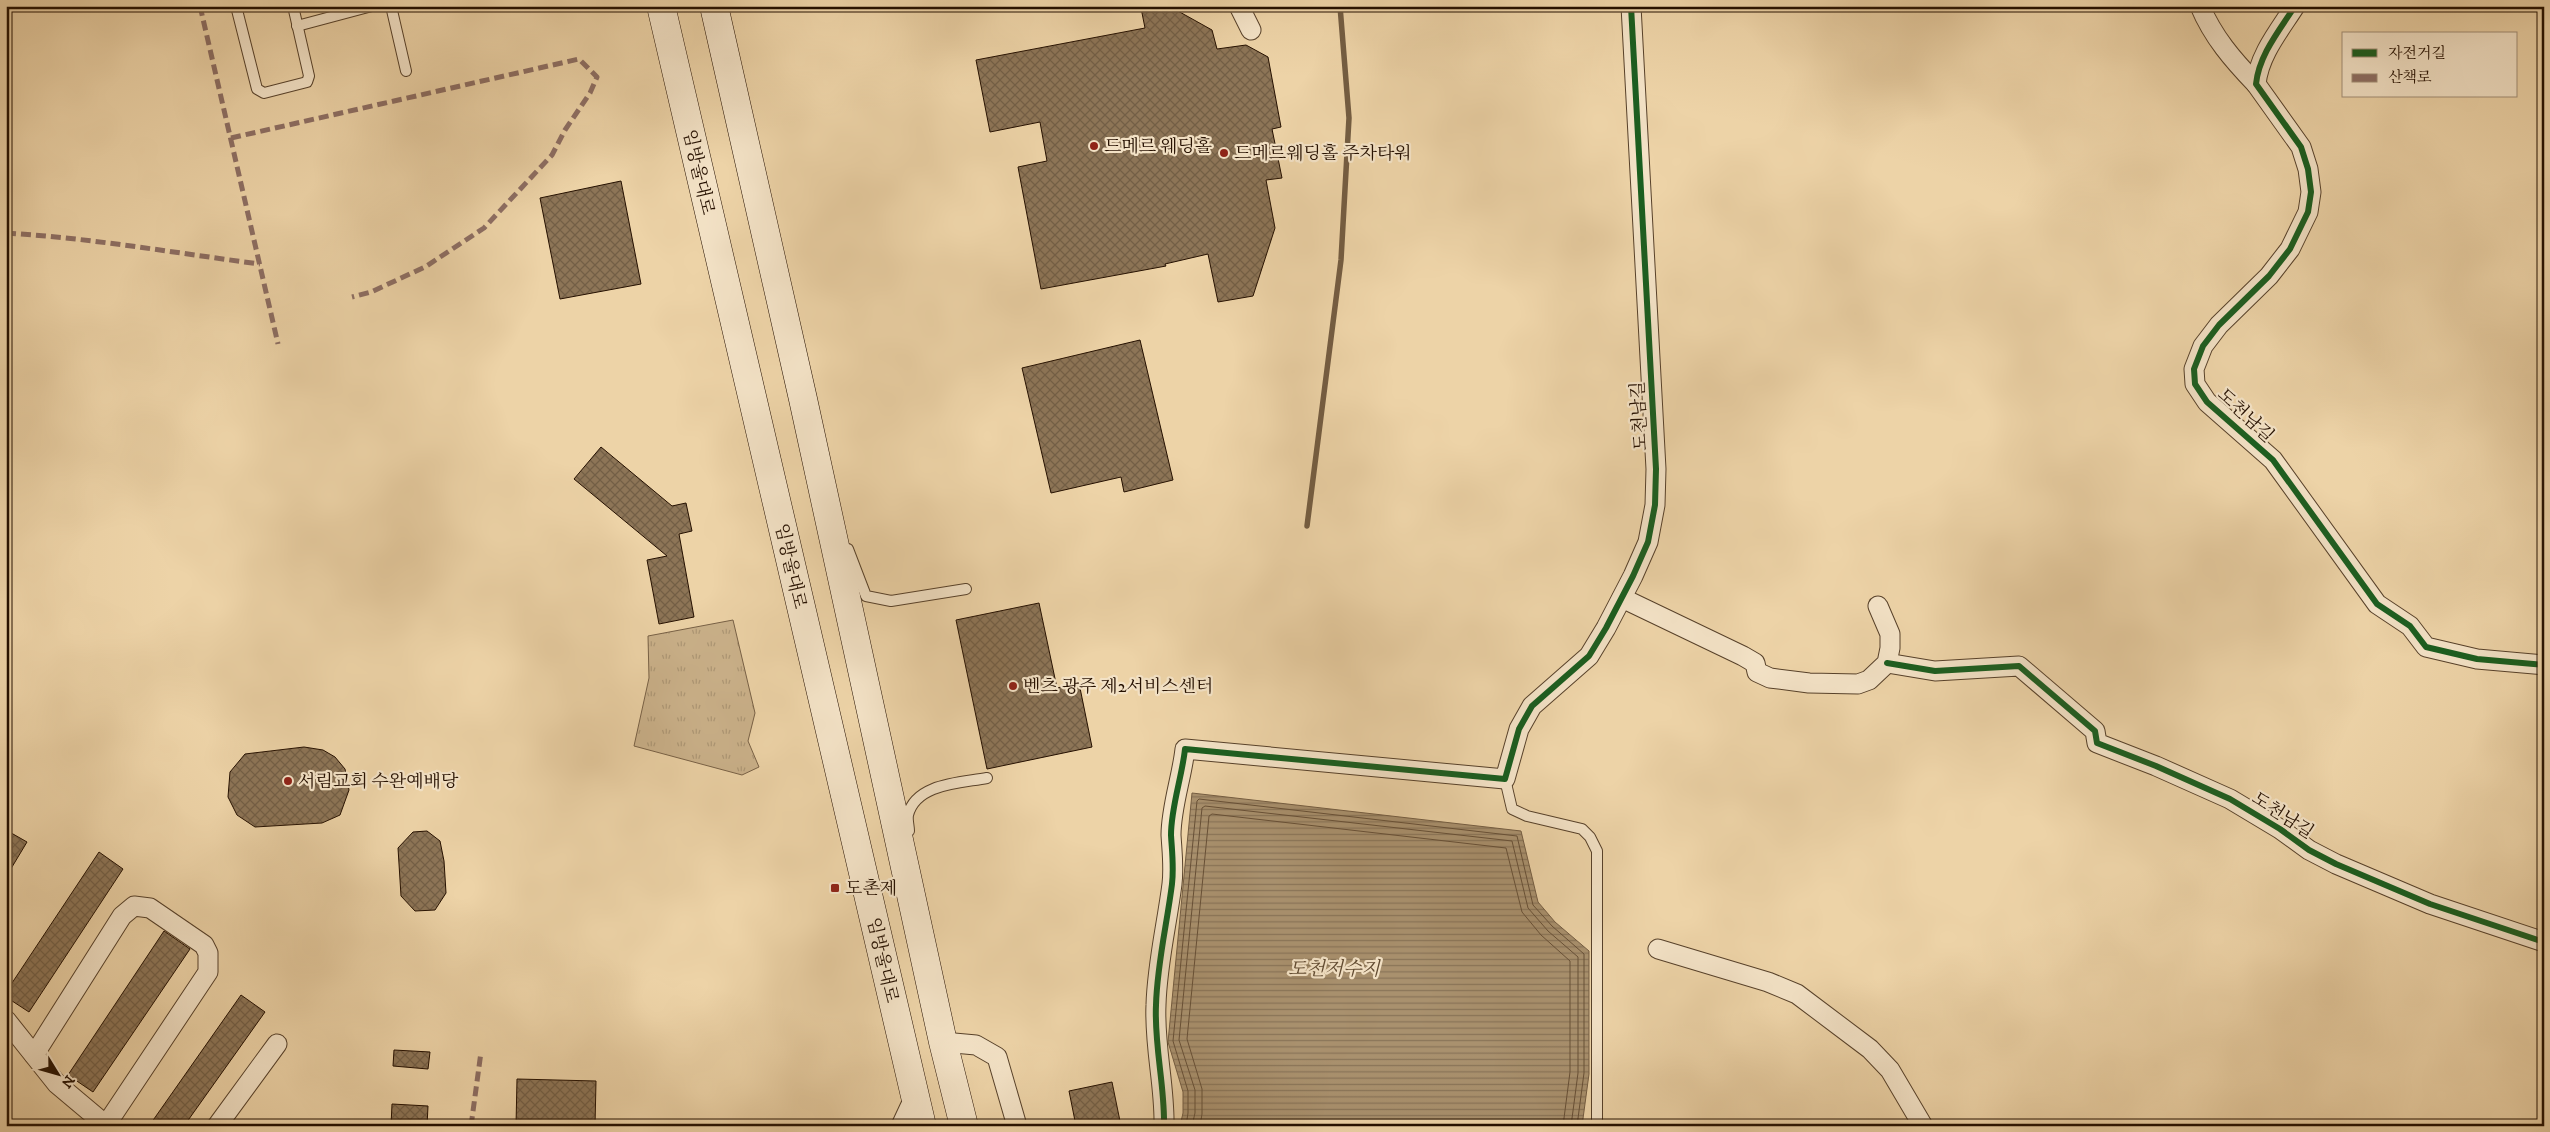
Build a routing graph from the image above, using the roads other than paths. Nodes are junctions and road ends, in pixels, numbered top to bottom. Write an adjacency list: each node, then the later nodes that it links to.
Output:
1 (236, 6): 11 (lane)
2 (293, 6): 11 (lane)
3 (372, 6): 11 (lane)
4 (391, 6): 13 (lane)
5 (661, 6): 30 (main road, 임방울대로)
6 (714, 6): 15 (main road)
7 (1240, 6): 12 (street)
8 (1631, 6): 17 (street, 도천남길)
9 (2200, 6): 14 (street, 도천남길)
10 (2295, 6): 14 (street)
11 (297, 26)
12 (1251, 30)
13 (406, 71)
14 (2256, 84): 20 (street, 도천남길)
15 (829, 518): 16 (lane); 23 (main road)
16 (966, 589)
17 (1622, 598): 19 (street); 22 (street, 도천남길)
18 (1878, 606): 19 (street)
19 (1887, 663): 24 (street, 도천남길)
20 (2544, 665)
21 (987, 778): 23 (lane)
22 (1505, 779): 37 (street); 38 (lane)
23 (910, 887): 27 (main road)
24 (2544, 942)
25 (1658, 949): 39 (street)
26 (6, 1020): 29 (street)
27 (943, 1042): 35 (main road); 36 (street)
28 (277, 1044): 32 (street)
29 (34, 1055): 31 (street); 31 (street)
30 (915, 1096): 33 (street); 34 (main road, 임방울대로)
31 (107, 1125)
32 (217, 1126)
33 (901, 1126)
34 (922, 1126)
35 (964, 1126)
36 (1017, 1126)
37 (1164, 1126)
38 (1597, 1126)
39 (1923, 1126)

